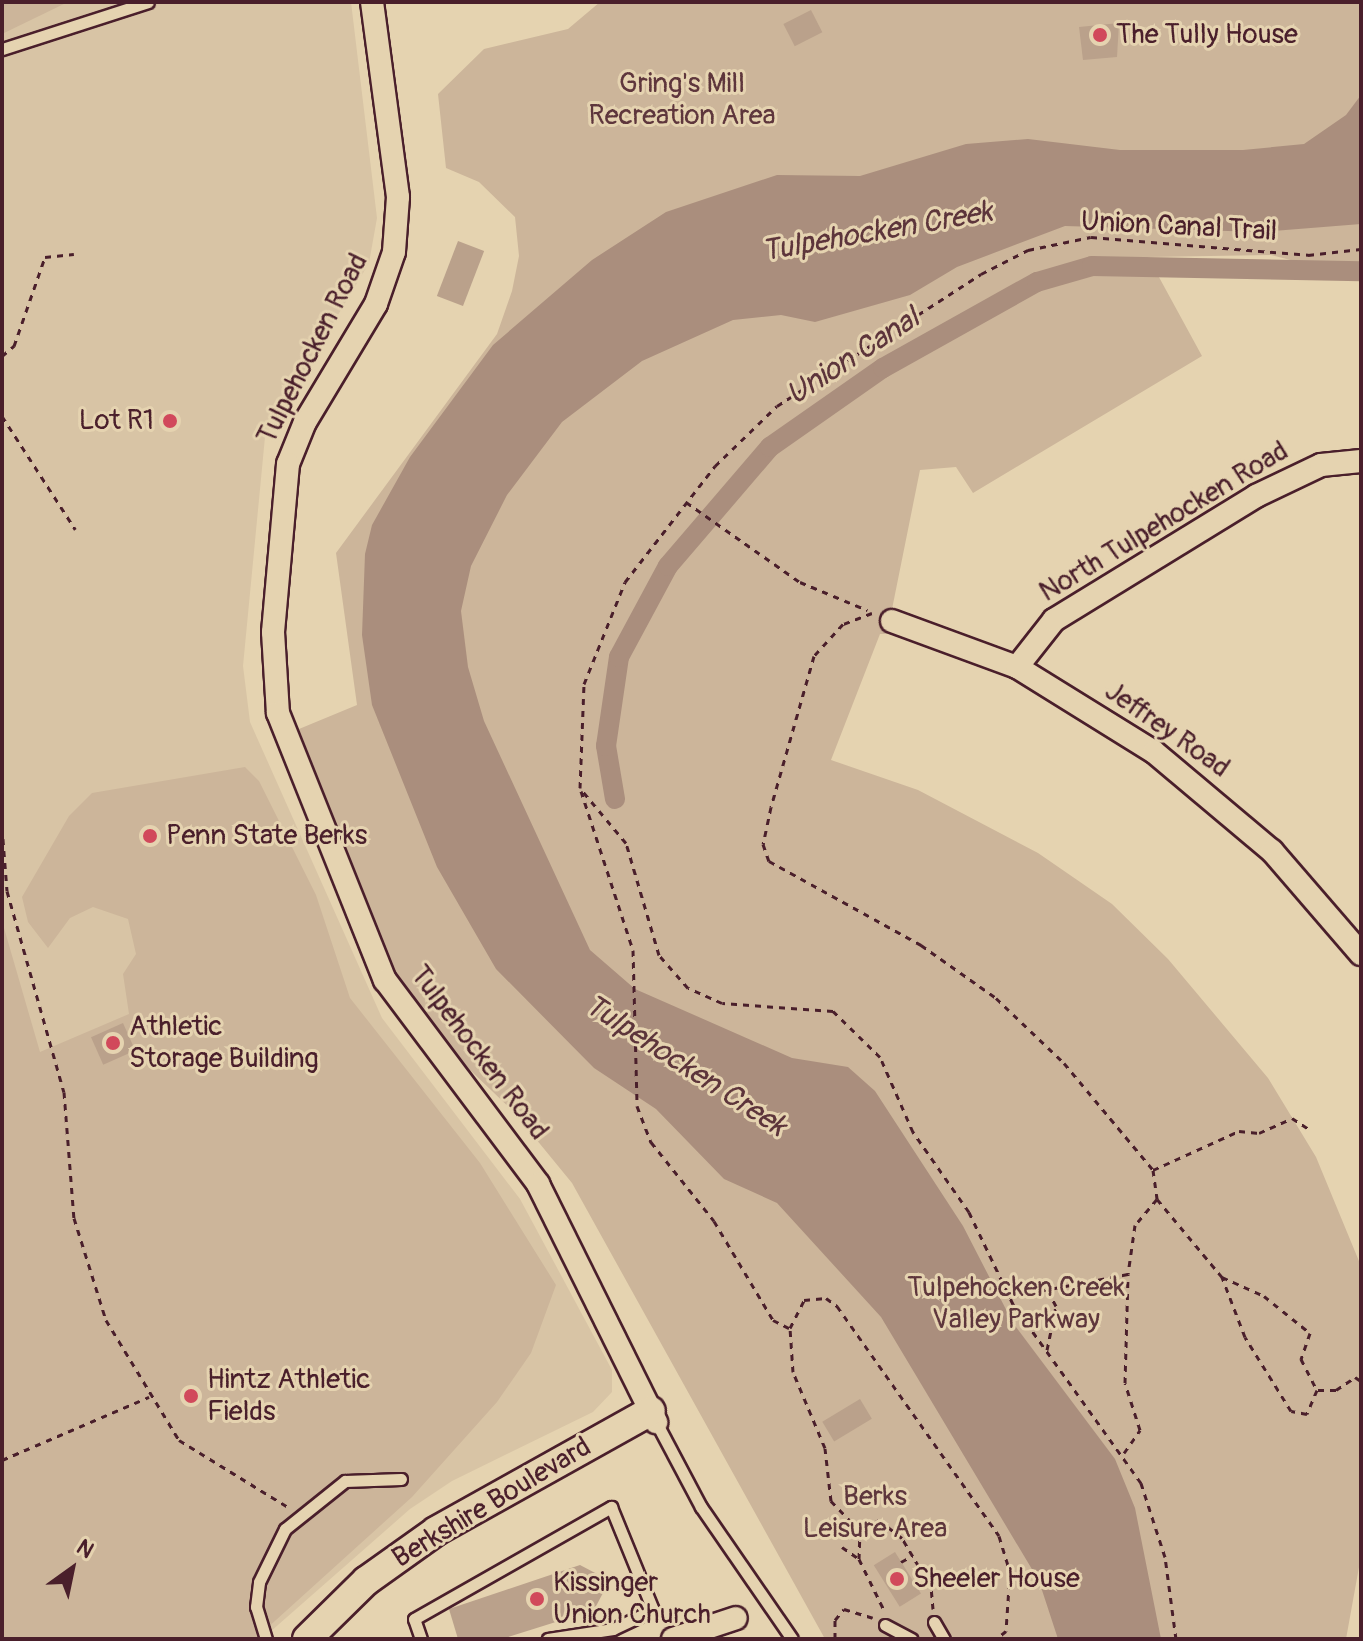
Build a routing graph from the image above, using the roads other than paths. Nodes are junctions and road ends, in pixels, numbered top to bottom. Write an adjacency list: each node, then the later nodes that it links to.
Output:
1 (148, 2): 3 (lane)
2 (372, 2): 8 (street, Tulpehocken Road)
3 (2, 49)
4 (1361, 461): 6 (street, North Tulpehocken Road)
5 (892, 621): 6 (street, Jeffrey Road)
6 (1017, 667): 7 (street, Jeffrey Road)
7 (1361, 954)
8 (653, 1416): 14 (street, Berkshire Boulevard); 18 (lane, Tulpehocken Road)
9 (401, 1479): 13 (lane)
10 (736, 1618): 17 (street)
11 (934, 1622): 20 (lane)
12 (885, 1625): 19 (lane)
13 (266, 1639)
14 (307, 1639)
15 (421, 1639): 16 (lane)
16 (548, 1639)
17 (673, 1639)
18 (792, 1639)
19 (911, 1639)
20 (944, 1639)

